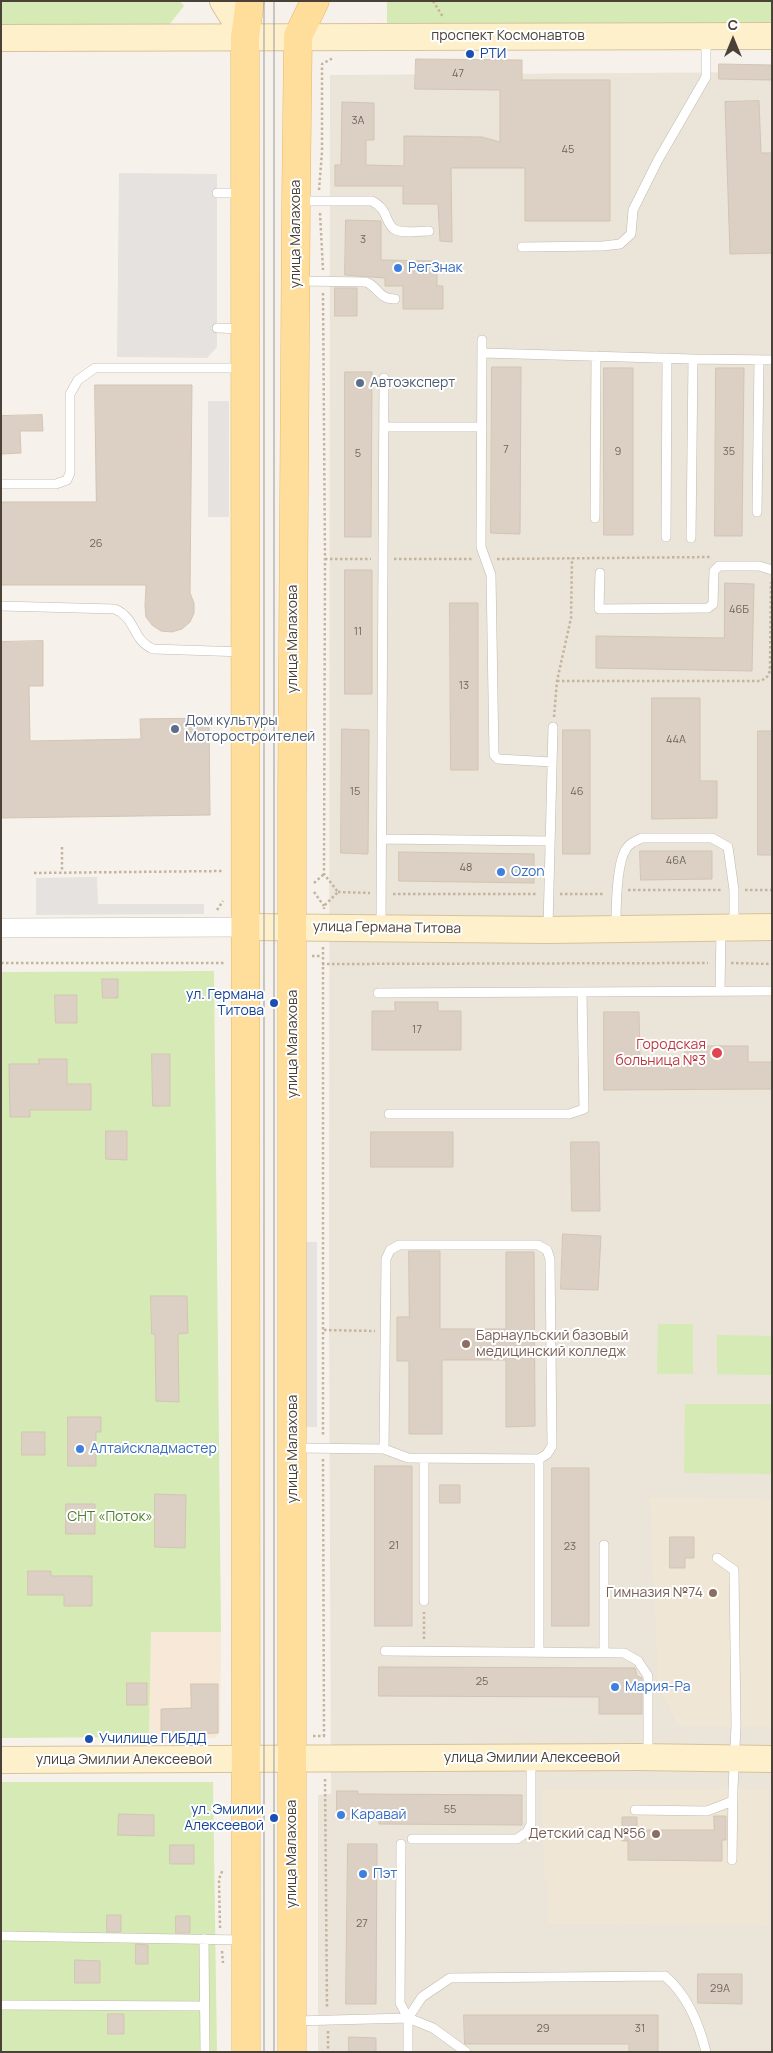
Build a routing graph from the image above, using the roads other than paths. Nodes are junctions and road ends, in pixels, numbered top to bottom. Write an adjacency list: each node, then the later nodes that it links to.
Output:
1 (223, 1): 7 (street)
2 (250, 1): 7 (main road)
3 (315, 1): 4 (main road)
4 (298, 36): 5 (street, проспект Космонавтов); 7 (street, проспект Космонавтов); 11 (main road, улица Малахова)
5 (706, 36): 6 (street, проспект Космонавтов); 13 (lane)
6 (772, 36)
7 (245, 37): 8 (street, проспект Космонавтов); 10 (main road)
8 (1, 38)
9 (217, 193): 10 (lane)
10 (245, 193): 17 (main road)
11 (308, 201): 12 (lane); 14 (main road, улица Малахова)
12 (429, 231)
13 (522, 247)
14 (296, 281): 15 (lane); 43 (main road, улица Малахова)
15 (395, 299)
16 (217, 328): 17 (lane)
17 (245, 329): 25 (main road)
18 (482, 340): 19 (lane)
19 (483, 353): 20 (lane); 28 (lane)
20 (596, 356): 21 (lane); 31 (lane)
21 (667, 358): 22 (lane); 32 (lane)
22 (694, 359): 23 (lane); 33 (lane)
23 (759, 360): 24 (lane); 30 (lane)
24 (772, 360)
25 (245, 368): 29 (lane); 37 (main road)
26 (384, 378): 27 (lane)
27 (384, 427): 28 (lane); 40 (lane)
28 (482, 427): 39 (lane)
29 (1, 484)
30 (757, 512)
31 (595, 518)
32 (666, 537)
33 (691, 538)
34 (771, 570): 35 (lane)
35 (600, 573)
36 (1, 606): 37 (lane)
37 (246, 652): 42 (main road)
38 (553, 727): 39 (lane)
39 (552, 762): 41 (lane)
40 (382, 839): 41 (lane); 47 (lane)
41 (549, 841): 49 (lane)
42 (247, 927): 43 (street, улица Германа Титова); 46 (street, улица Германа Титова); 70 (main road)
43 (292, 927): 47 (street, улица Германа Титова); 55 (main road, улица Малахова)
44 (728, 927): 45 (street, улица Германа Титова); 48 (street, улица Германа Титова); 48 (lane); 50 (lane)
45 (772, 927)
46 (1, 928)
47 (381, 928): 49 (street, улица Германа Титова)
48 (616, 928): 49 (street, улица Германа Титова)
49 (548, 930)
50 (720, 991): 51 (lane); 53 (lane)
51 (772, 991)
52 (378, 992): 53 (lane)
53 (582, 992): 54 (lane)
54 (389, 1114)
55 (293, 1448): 56 (lane); 65 (main road, улица Малахова)
56 (384, 1449): 57 (lane); 58 (lane)
57 (424, 1458): 58 (lane); 61 (lane)
58 (538, 1459): 63 (lane)
59 (604, 1546): 64 (lane)
60 (717, 1558): 68 (lane)
61 (424, 1601)
62 (384, 1651): 63 (lane)
63 (539, 1651): 64 (lane)
64 (604, 1651): 67 (lane)
65 (292, 1758): 66 (street, улица Эмилии Алексеевой); 70 (street, улица Эмилии Алексеевой); 83 (main road, улица Малахова)
66 (531, 1758): 67 (street, улица Эмилии Алексеевой); 74 (lane)
67 (648, 1758): 68 (street, улица Эмилии Алексеевой)
68 (735, 1758): 69 (street, улица Эмилии Алексеевой); 72 (lane)
69 (772, 1758)
70 (246, 1759): 71 (street, улица Эмилии Алексеевой); 79 (main road)
71 (1, 1760)
72 (733, 1801): 73 (lane); 76 (lane)
73 (634, 1810)
74 (412, 1839)
75 (401, 1844): 82 (lane)
76 (732, 1860)
77 (1, 1936): 78 (lane)
78 (204, 1940): 79 (lane); 81 (lane)
79 (246, 1940): 85 (main road)
80 (1, 2005): 81 (lane)
81 (204, 2006): 84 (lane)
82 (408, 2018): 83 (lane); 87 (lane); 88 (lane); 89 (lane)
83 (292, 2021): 86 (main road, улица Малахова)
84 (205, 2052)
85 (246, 2052)
86 (292, 2052)
87 (408, 2052)
88 (466, 2052)
89 (706, 2052)

